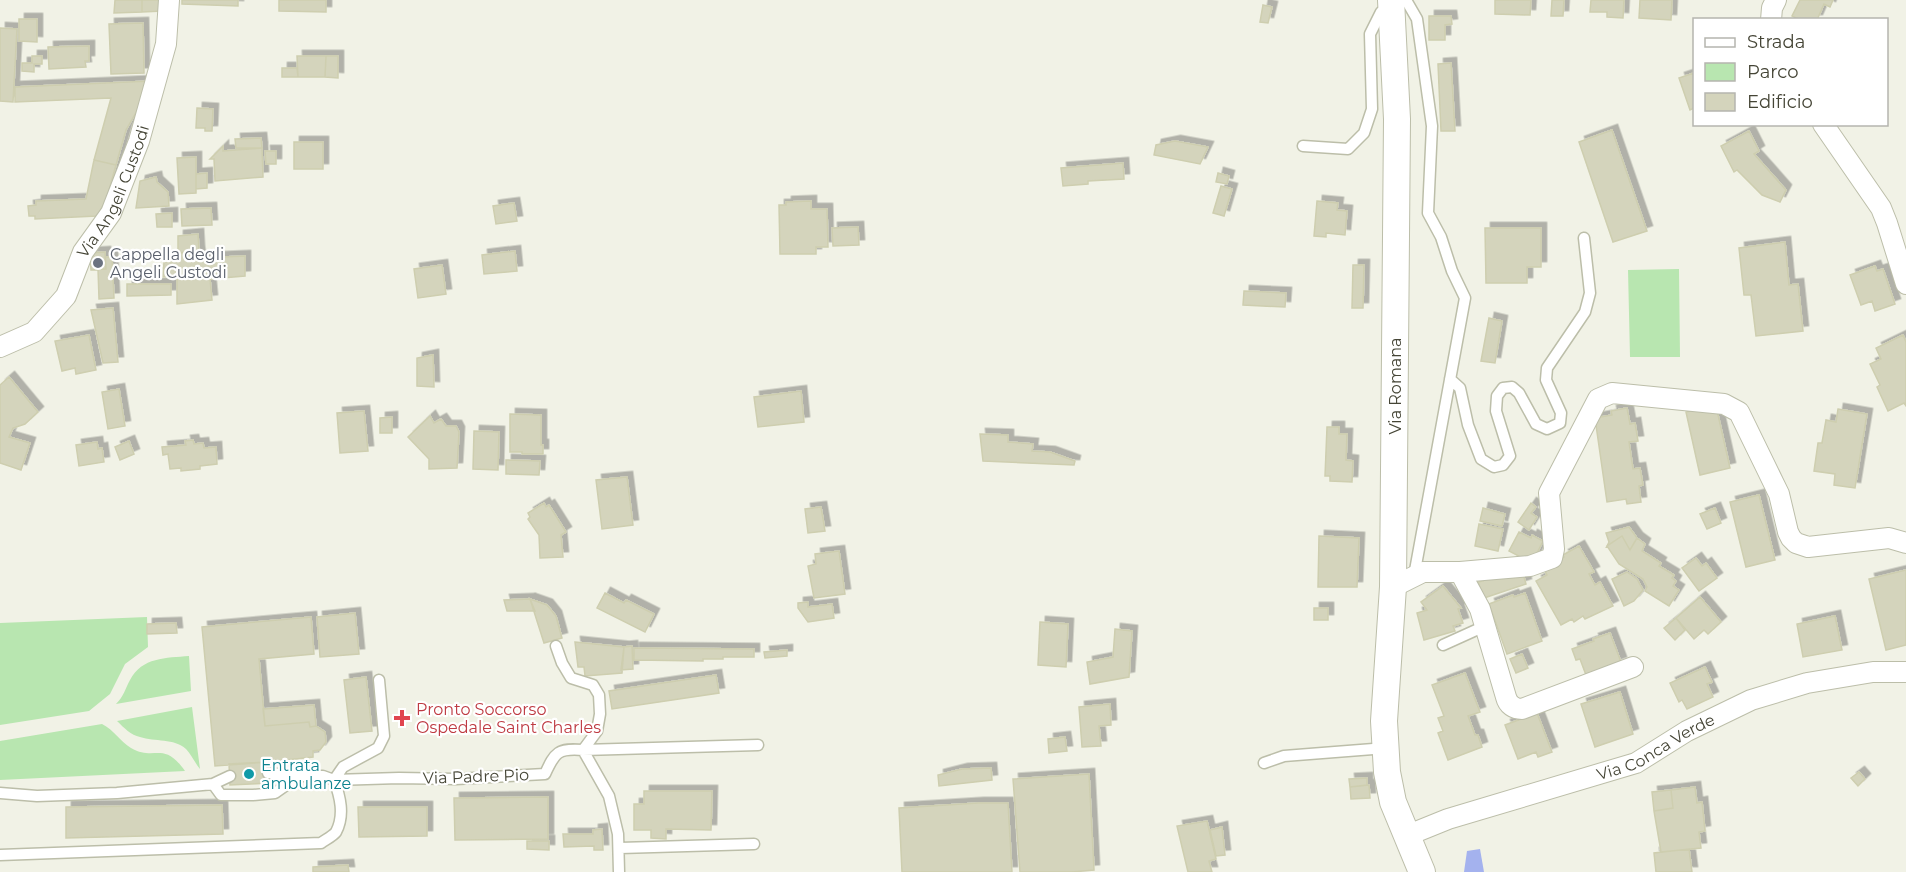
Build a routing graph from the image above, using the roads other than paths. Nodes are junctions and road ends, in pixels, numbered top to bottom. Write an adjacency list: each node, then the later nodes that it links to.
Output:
1 (169, 0): 9 (street, Via Angeli Custodi)
2 (1776, 0): 4 (street)
3 (1396, 3): 6 (lane); 10 (lane); 13 (street, Via Romana)
4 (1772, 18)
5 (1825, 126): 8 (street)
6 (1303, 146)
7 (1584, 238): 10 (lane)
8 (1906, 284)
9 (0, 347)
10 (1450, 379): 13 (lane)
11 (1906, 543): 12 (street)
12 (1460, 572): 13 (street); 14 (street)
13 (1404, 582): 22 (street, Via Romana)
14 (1485, 626): 15 (lane); 17 (street)
15 (1443, 645)
16 (556, 646): 21 (lane)
17 (1633, 667)
18 (1906, 672): 30 (street, Via Conca Verde)
19 (379, 680): 27 (lane)
20 (758, 745): 21 (lane)
21 (583, 750): 27 (lane, Via Padre Pio); 32 (lane)
22 (1386, 760): 23 (lane); 30 (street, Via Romana)
23 (1264, 763)
24 (268, 773): 26 (lane)
25 (230, 776): 28 (lane)
26 (299, 776): 27 (lane); 28 (lane)
27 (334, 780): 33 (lane)
28 (213, 784): 29 (lane)
29 (0, 793)
30 (1406, 836): 35 (street, Via Romana)
31 (754, 844): 32 (lane)
32 (620, 848): 34 (lane)
33 (0, 855)
34 (619, 872)
35 (1422, 872)

